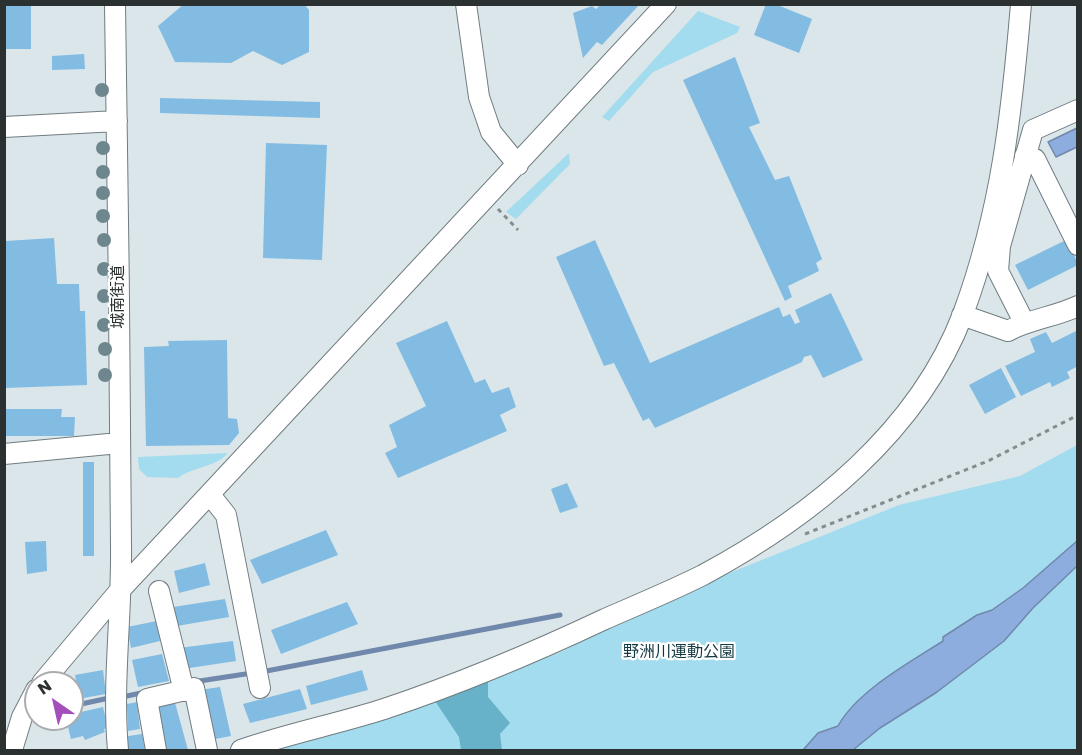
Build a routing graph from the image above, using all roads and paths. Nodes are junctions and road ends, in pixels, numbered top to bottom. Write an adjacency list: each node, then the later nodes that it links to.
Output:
1 (114, 4): 6 (street, 城南街道)
2 (466, 4): 9 (street)
3 (666, 4): 9 (street)
4 (1021, 4): 14 (street)
5 (1077, 110): 8 (street)
6 (117, 121): 7 (street); 17 (street, 城南街道)
7 (4, 127)
8 (1025, 156): 12 (street); 15 (street)
9 (518, 165): 19 (street)
10 (498, 209): 11 (path)
11 (518, 230)
12 (1077, 245)
13 (1077, 306): 15 (street)
14 (962, 315): 15 (street); 33 (street)
15 (1024, 322)
16 (1077, 415): 20 (path)
17 (119, 443): 18 (street); 21 (street, 城南街道)
18 (4, 454)
19 (211, 496): 21 (street); 24 (street)
20 (797, 537)
21 (122, 589): 23 (street); 30 (street, 城南街道)
22 (159, 591): 25 (street)
23 (52, 671)
24 (258, 678)
25 (183, 686): 31 (street); 32 (street)
26 (24, 705): 28 (street)
27 (24, 713): 29 (street)
28 (4, 730)
29 (12, 750)
30 (118, 750)
31 (156, 750)
32 (207, 750)
33 (241, 750)

